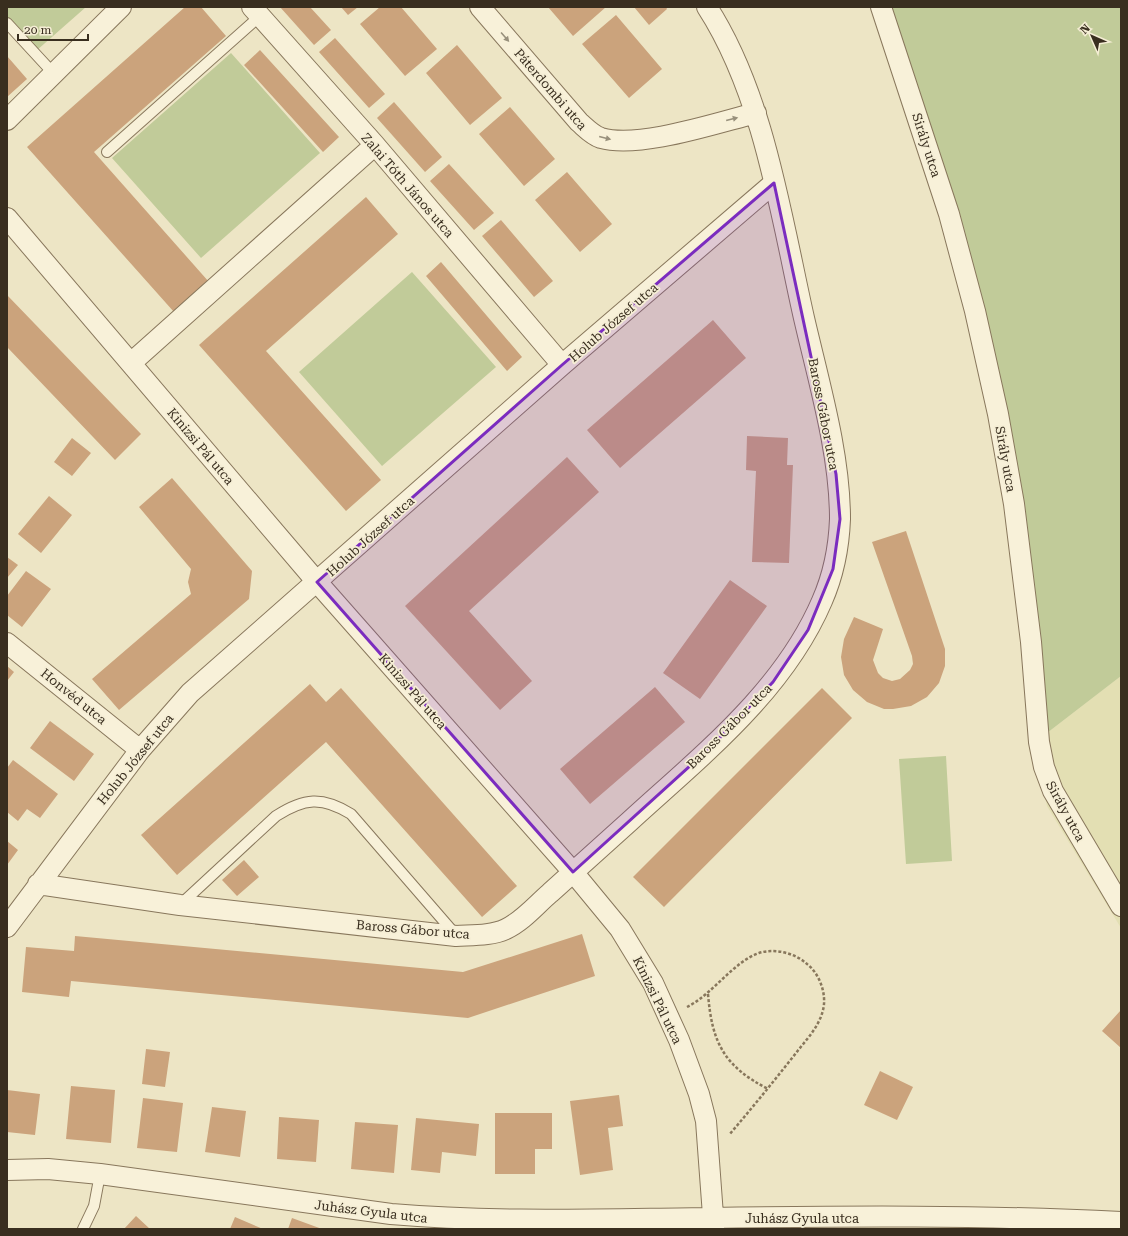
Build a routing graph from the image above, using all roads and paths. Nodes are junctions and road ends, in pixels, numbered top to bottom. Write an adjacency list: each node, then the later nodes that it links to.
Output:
1 (121, 7): 7 (street)
2 (480, 7): 8 (street, Páterdombi utca, one-way to 8)
3 (707, 7): 8 (street, Baross Gábor utca)
4 (881, 7): 22 (street, Sirály utca)
5 (256, 11): 10 (street, Zalai Tóth János utca); 11 (lane)
6 (7, 23): 7 (lane)
7 (54, 74): 9 (street)
8 (756, 113): 12 (street, Baross Gábor utca)
9 (7, 120)
10 (375, 145): 14 (street); 15 (street, Zalai Tóth János utca)
11 (107, 152)
12 (774, 184): 15 (street, Holub József utca); 19 (street, Baross Gábor utca)
13 (7, 218): 14 (street, Kinizsi Pál utca)
14 (131, 363): 16 (street, Kinizsi Pál utca)
15 (562, 365): 16 (street, Holub József utca)
16 (317, 582): 18 (street, Holub József utca); 19 (street, Kinizsi Pál utca)
17 (7, 643): 18 (street, Honvéd utca)
18 (140, 750): 20 (street, Holub József utca)
19 (573, 872): 24 (street, Baross Gábor utca); 26 (street, Kinizsi Pál utca)
20 (38, 884): 21 (street, Baross Gábor utca); 23 (street, Holub József utca)
21 (180, 905): 24 (street, Baross Gábor utca); 24 (lane)
22 (1121, 906)
23 (7, 927)
24 (456, 936)
25 (708, 993): 26 (path); 27 (path); 27 (path)
26 (668, 1016): 28 (street, Kinizsi Pál utca)
27 (768, 1089): 28 (path)
28 (710, 1157): 32 (street, Kinizsi Pál utca)
29 (7, 1170): 30 (street, Juhász Gyula utca)
30 (100, 1174): 32 (street, Juhász Gyula utca); 33 (lane)
31 (1121, 1222): 32 (street, Juhász Gyula utca)
32 (713, 1224)
33 (83, 1229)

